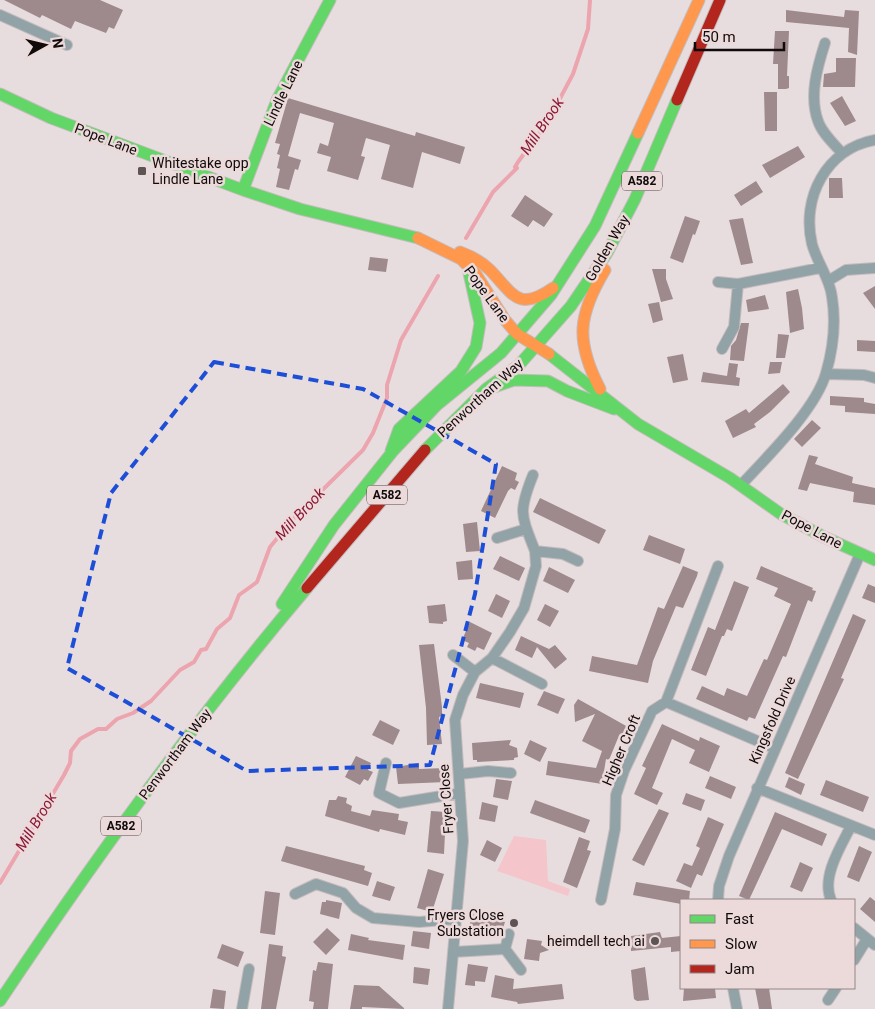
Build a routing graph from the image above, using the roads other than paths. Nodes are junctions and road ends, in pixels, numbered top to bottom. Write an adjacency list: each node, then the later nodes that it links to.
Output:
1 (330, 0): 11 (main road, Lindle Lane)
2 (699, 0): 16 (main road, Golden Way / A582)
3 (720, 0): 10 (main road, Golden Way / A582)
4 (0, 15): 6 (street)
5 (825, 44): 9 (street)
6 (67, 45)
7 (0, 94): 11 (main road, Pope Lane)
8 (875, 140): 9 (street)
9 (842, 153): 14 (street)
10 (649, 164): 21 (main road, Golden Way / A582); 26 (main road)
11 (243, 190): 12 (main road, Pope Lane)
12 (442, 248): 13 (main road, Pope Lane); 16 (main road)
13 (467, 265): 20 (main road, Pope Lane); 28 (main road)
14 (820, 268): 17 (street); 19 (street)
15 (875, 268): 17 (street)
16 (562, 280): 20 (main road, Golden Way / A582)
17 (828, 281): 23 (street)
18 (718, 282): 19 (street)
19 (738, 284): 22 (street)
20 (517, 334): 21 (main road, Pope Lane); 28 (main road, Penwortham Way / A582)
21 (536, 347): 25 (main road, Penwortham Way / A582); 26 (main road, Pope Lane)
22 (722, 349)
23 (826, 374): 24 (street); 30 (street)
24 (875, 378)
25 (486, 389): 27 (main road); 39 (main road, Penwortham Way / A582)
26 (603, 395): 27 (main road, Pope Lane)
27 (622, 412): 30 (main road, Pope Lane)
28 (389, 457): 39 (main road, Penwortham Way / A582)
29 (533, 476): 31 (street)
30 (741, 485): 34 (main road, Pope Lane)
31 (526, 529): 32 (street); 33 (street)
32 (497, 538)
33 (536, 551): 36 (street); 40 (street, Fryer Close)
34 (860, 554): 35 (main road, Pope Lane); 44 (street, Kingsfold Drive)
35 (875, 560)
36 (578, 561)
37 (718, 566): 43 (street, Higher Croft)
38 (453, 655): 41 (street)
39 (250, 656): 68 (main road, Penwortham Way / A582)
40 (492, 658): 41 (street, Fryer Close); 42 (street)
41 (475, 672): 47 (street, Fryer Close)
42 (542, 684)
43 (666, 702): 44 (street); 55 (street, Higher Croft)
44 (774, 748): 48 (street, Kingsfold Drive)
45 (386, 763): 49 (street)
46 (512, 773): 47 (street)
47 (460, 774): 49 (street, Fryer Close)
48 (757, 788): 50 (street); 53 (street, Kingsfold Drive)
49 (460, 793): 56 (street, Fryer Close)
50 (851, 826): 51 (street); 54 (street)
51 (875, 835)
52 (295, 894): 56 (street)
53 (718, 899)
54 (830, 899)
55 (601, 900)
56 (455, 920): 61 (street, Fryer Close)
57 (855, 929): 59 (street)
58 (509, 934): 60 (street)
59 (871, 942): 62 (street)
60 (505, 949): 61 (street); 64 (street)
61 (453, 952): 70 (street, Fryer Close)
62 (855, 959)
63 (249, 970): 69 (street)
64 (521, 970)
65 (733, 989): 71 (street)
66 (835, 989): 67 (street)
67 (828, 1000)
68 (0, 1001)
69 (242, 1009)
70 (448, 1009)
71 (737, 1009)

